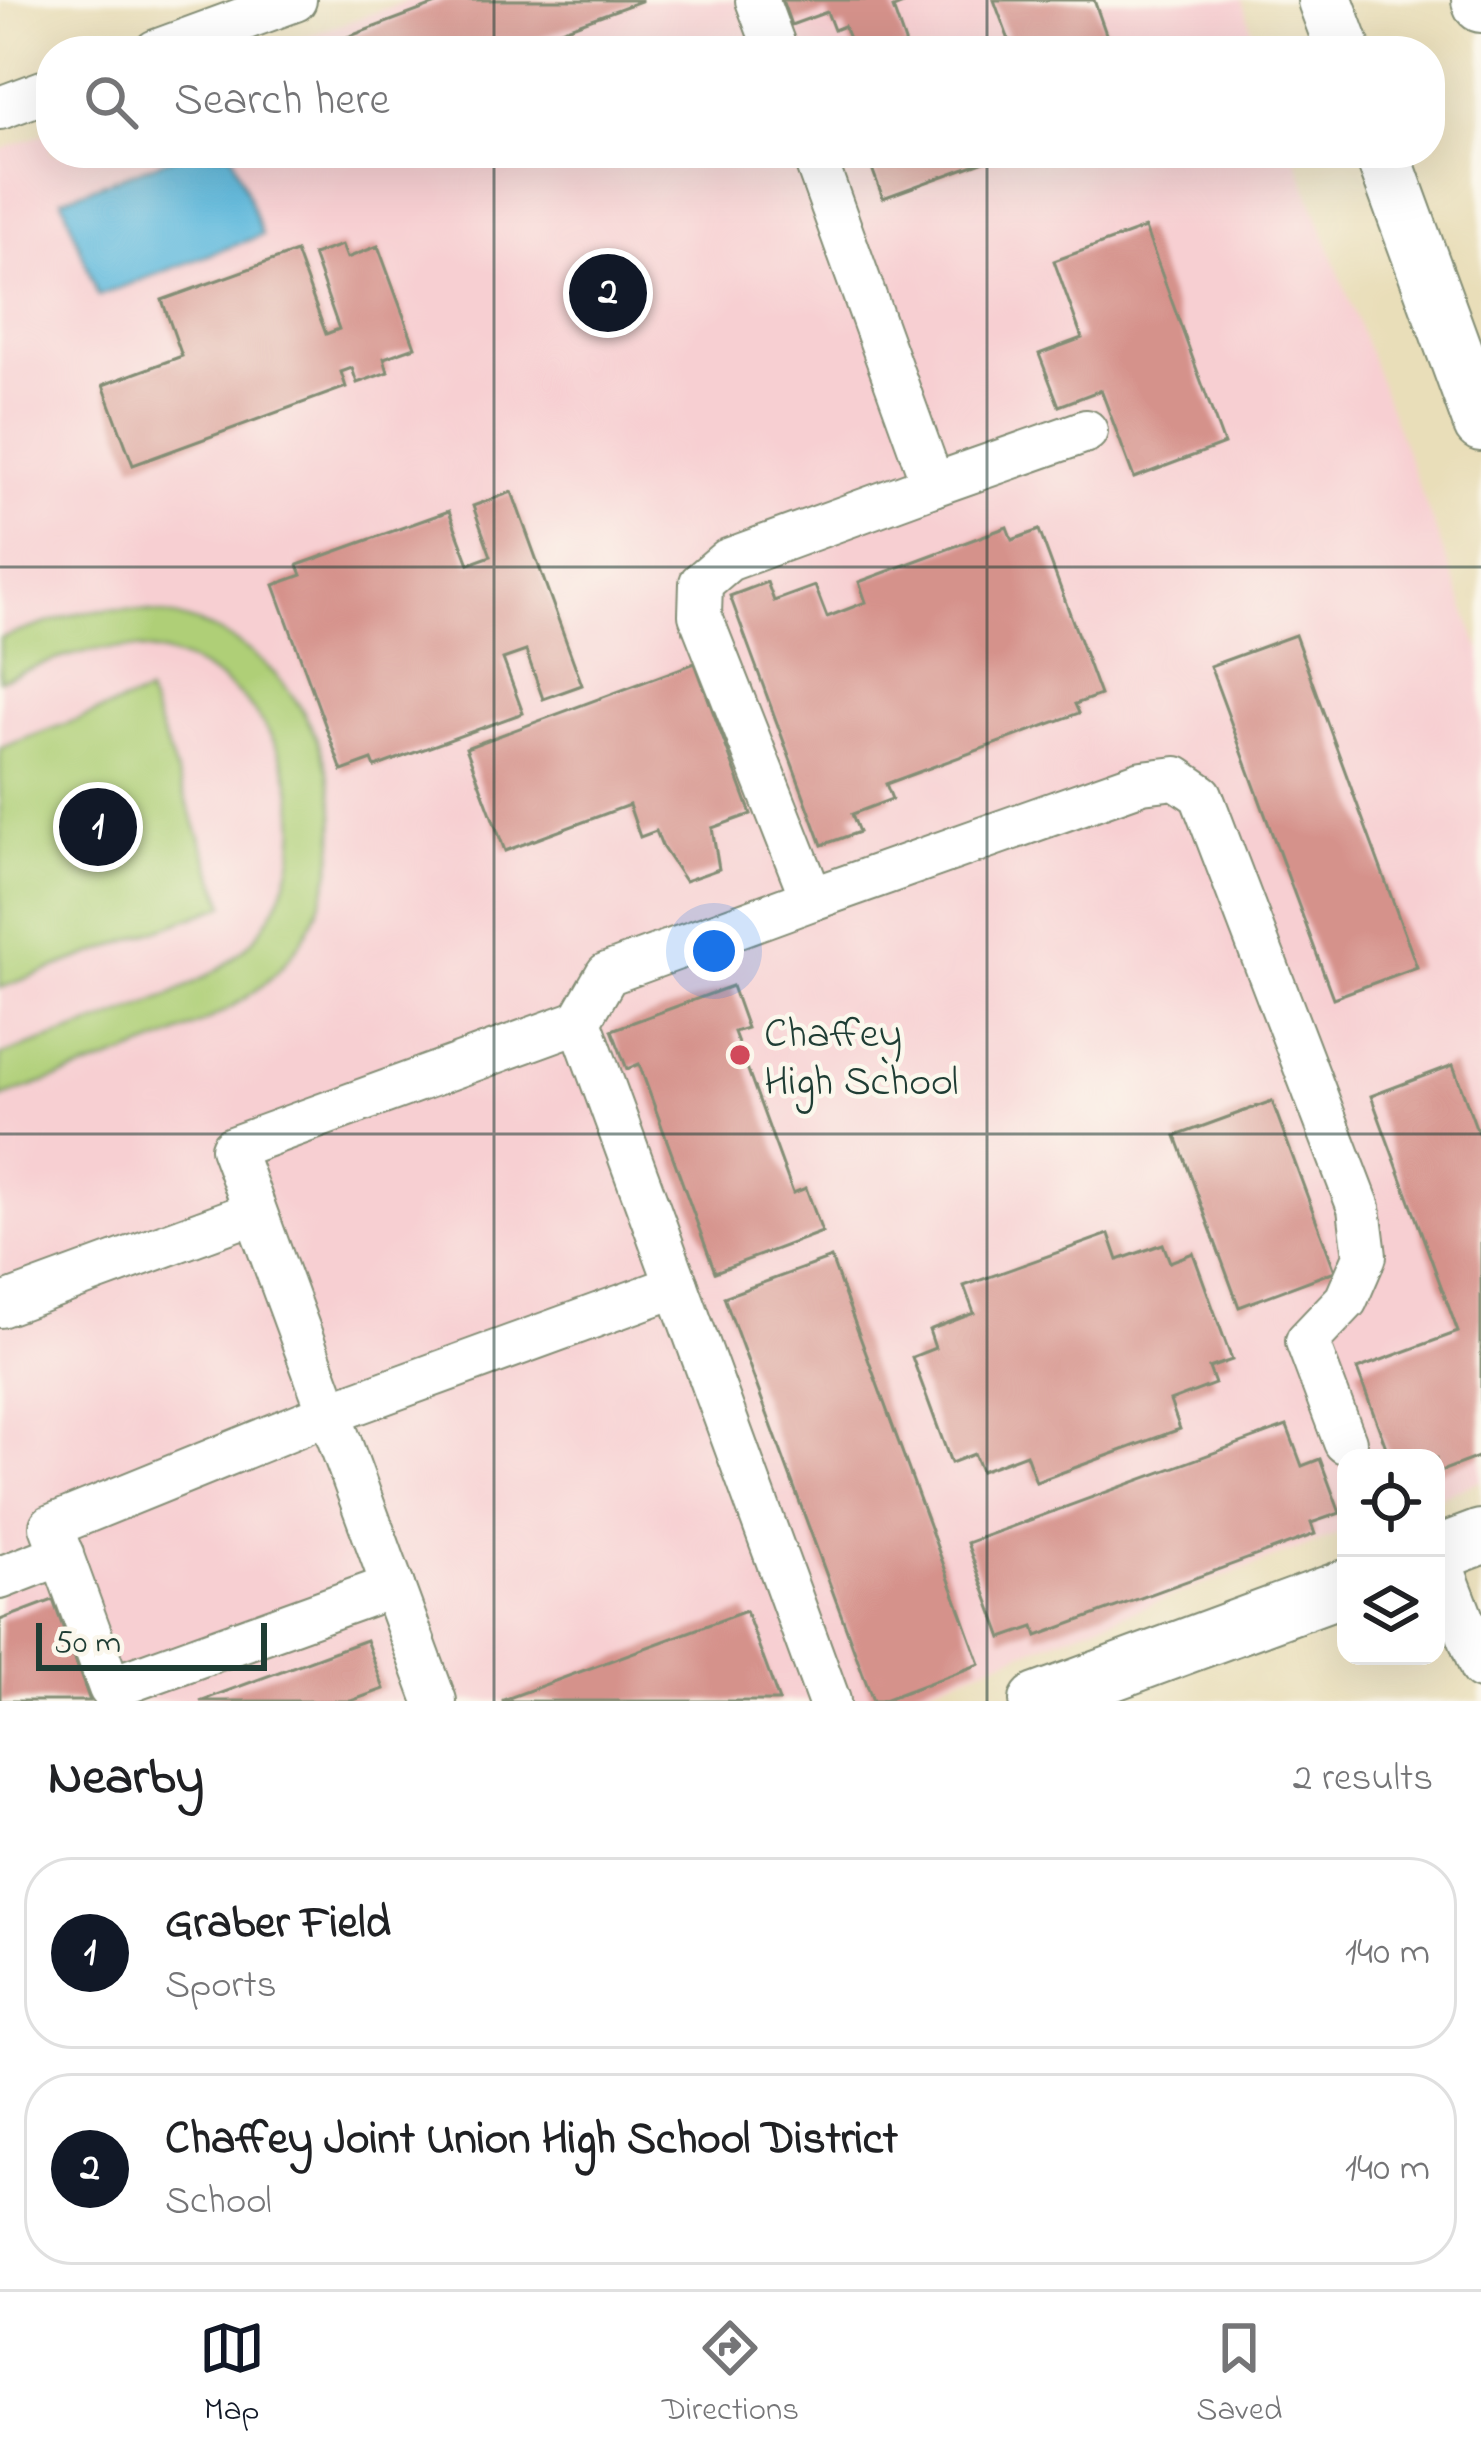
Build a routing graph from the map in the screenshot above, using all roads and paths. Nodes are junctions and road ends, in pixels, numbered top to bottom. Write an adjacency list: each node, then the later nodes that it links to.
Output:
1 (758, 0): 6 (street)
2 (1325, 0): 7 (main road)
3 (291, 1): 4 (street)
4 (230, 11): 5 (street)
5 (184, 36)
6 (771, 36)
7 (1338, 36)
8 (36, 95): 9 (street)
9 (0, 108)
10 (818, 168): 14 (street)
11 (1387, 168): 12 (main road)
12 (1481, 424)
13 (1086, 431): 14 (street)
14 (933, 485): 15 (street)
15 (812, 899): 16 (street); 21 (street)
16 (580, 1021): 17 (street); 18 (street)
17 (255, 1212): 19 (street); 20 (street)
18 (677, 1286): 20 (street); 32 (street)
19 (0, 1306)
20 (329, 1413): 24 (street); 27 (street)
21 (1345, 1442)
22 (1481, 1537): 23 (main road)
23 (1445, 1551)
24 (62, 1554): 26 (street); 27 (street)
25 (1437, 1557): 29 (street)
26 (0, 1578)
27 (393, 1586): 31 (street)
28 (1337, 1591): 30 (main road)
29 (1481, 1668)
30 (1099, 1690): 33 (main road)
31 (435, 1701)
32 (829, 1701)
33 (1037, 1701)

